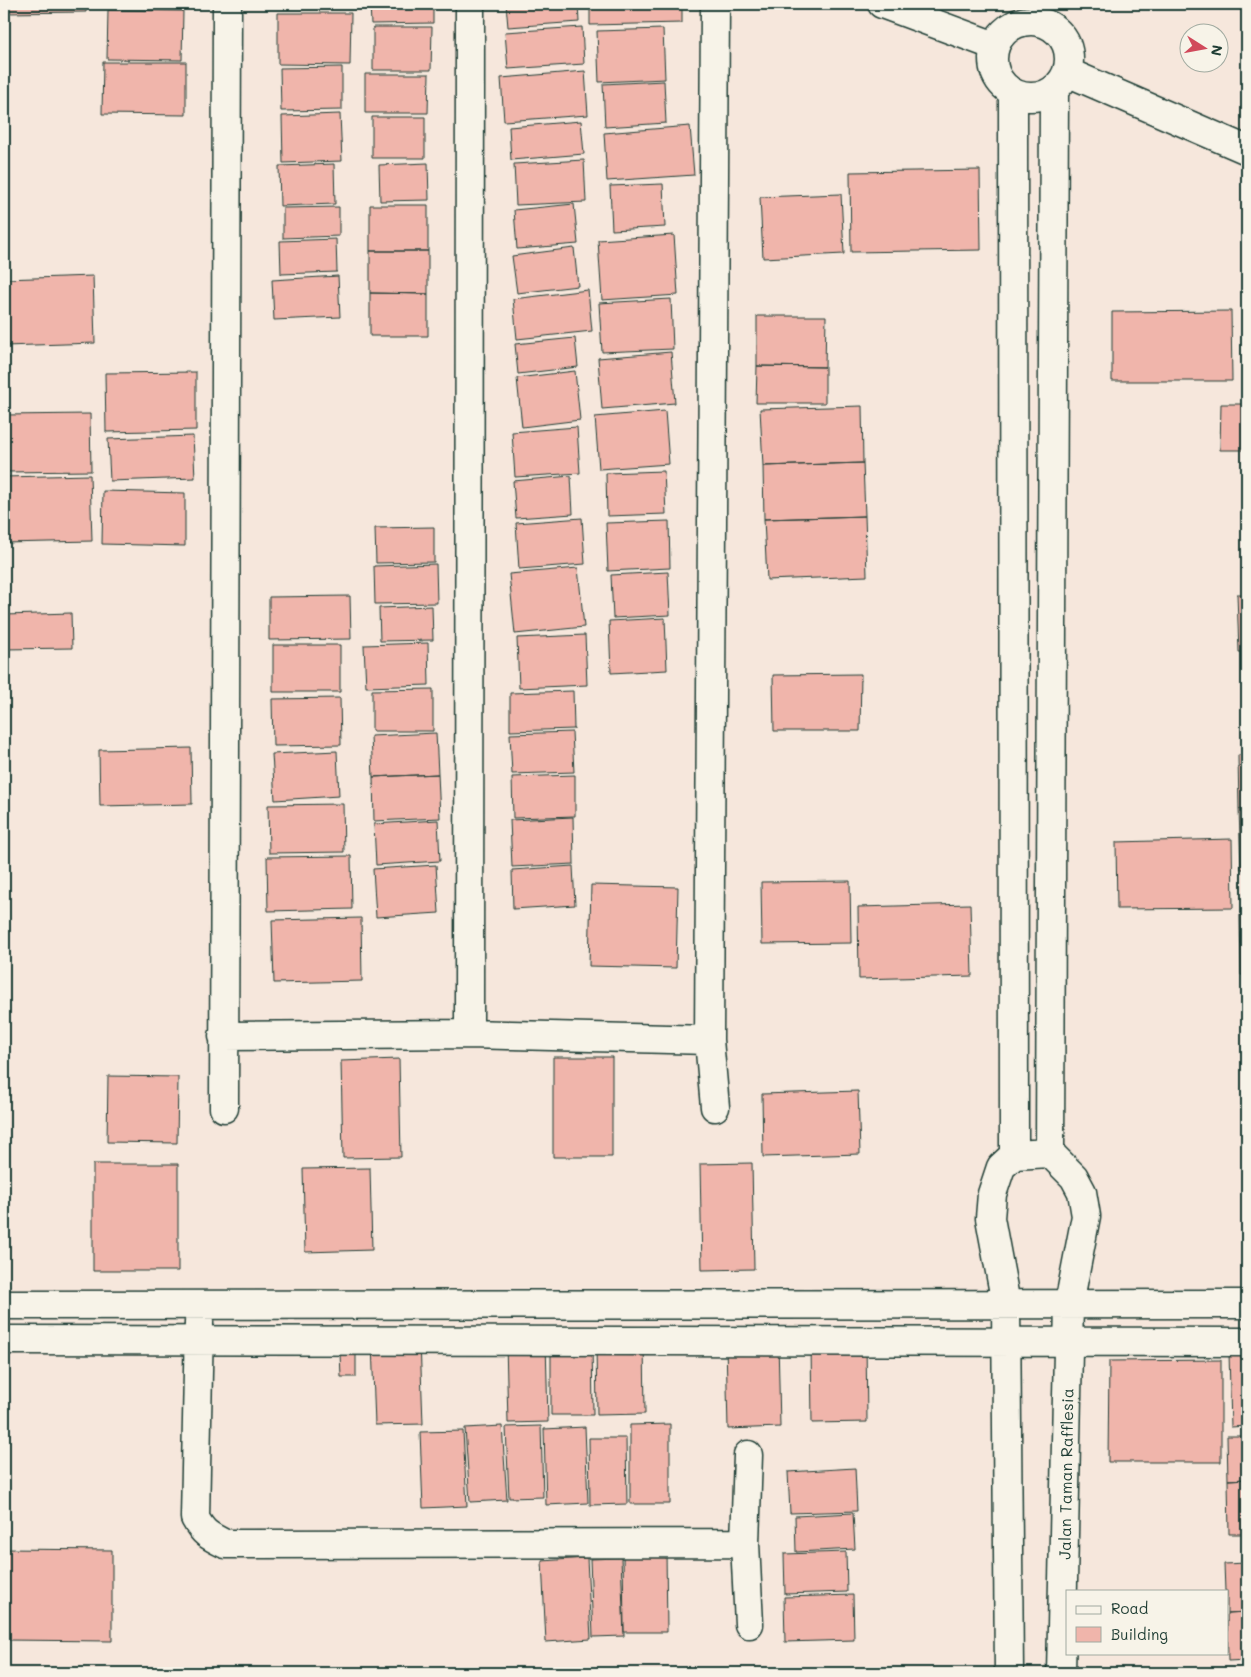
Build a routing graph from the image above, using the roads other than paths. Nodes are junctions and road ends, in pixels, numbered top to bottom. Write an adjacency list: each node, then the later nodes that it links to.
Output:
1 (227, 4): 10 (street)
2 (470, 4): 9 (street)
3 (715, 4): 11 (street)
4 (882, 4): 5 (street)
5 (995, 46): 6 (street); 7 (street)
6 (1060, 81): 7 (street); 8 (street); 14 (street)
7 (1013, 93): 15 (street)
8 (1247, 150)
9 (469, 1034): 10 (street); 11 (street)
10 (223, 1036): 13 (street)
11 (709, 1040): 12 (street)
12 (715, 1107)
13 (224, 1108)
14 (1050, 1153): 15 (street); 17 (street, Jalan Taman Rafflesia)
15 (1014, 1155): 16 (street)
16 (1006, 1304): 17 (street); 20 (street); 23 (street)
17 (1070, 1304): 18 (street); 24 (street, Jalan Taman Rafflesia)
18 (1247, 1304)
19 (4, 1305): 20 (street)
20 (199, 1306): 22 (street)
21 (4, 1340): 22 (street)
22 (200, 1340): 23 (street); 27 (street)
23 (1006, 1342): 24 (street); 29 (street)
24 (1069, 1342): 25 (street); 30 (street, Jalan Taman Rafflesia)
25 (1247, 1342)
26 (748, 1455): 27 (street)
27 (745, 1543): 28 (street)
28 (749, 1624)
29 (1009, 1673)
30 (1061, 1673)

